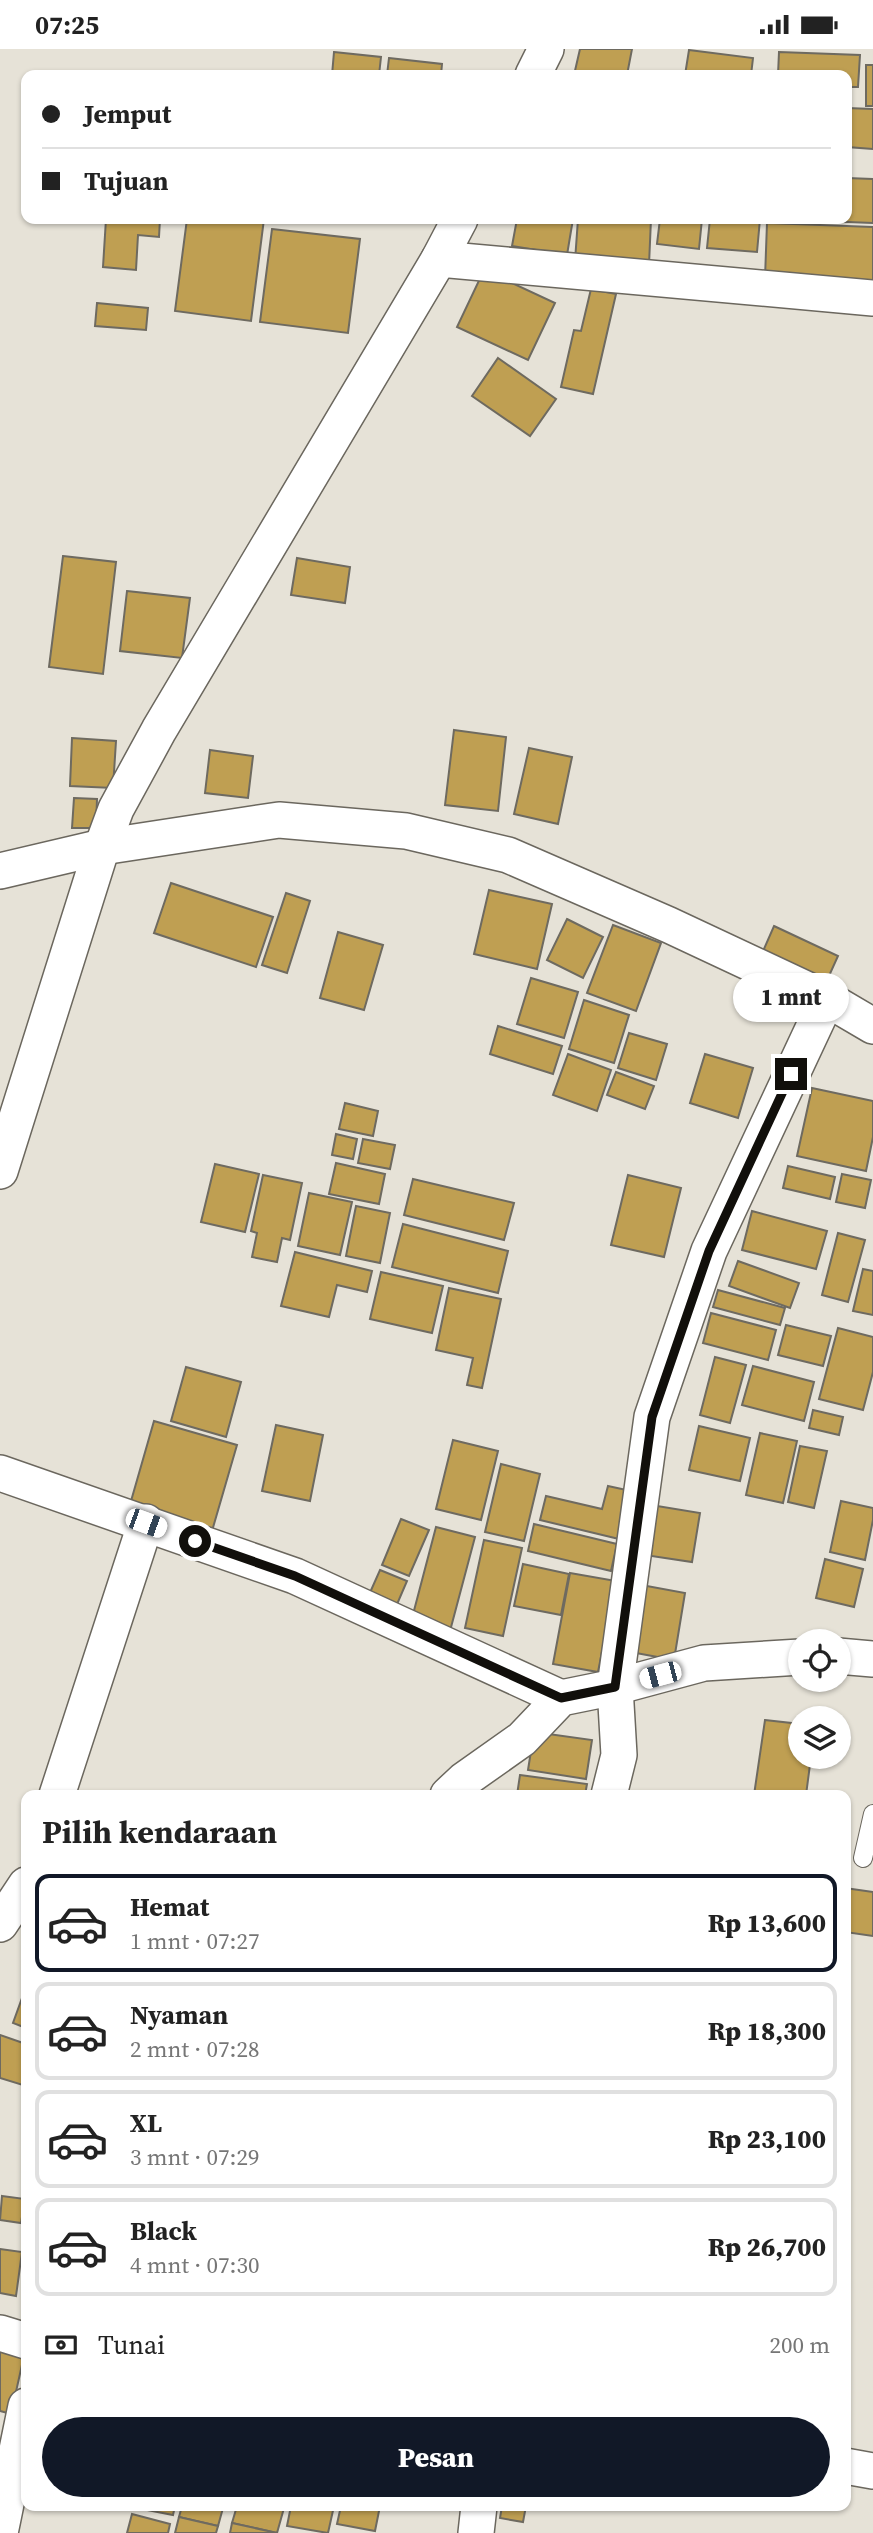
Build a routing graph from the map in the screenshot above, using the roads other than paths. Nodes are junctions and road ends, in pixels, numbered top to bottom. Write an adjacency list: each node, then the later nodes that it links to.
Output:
1 (546, 49): 2 (street)
2 (536, 70)
3 (457, 224): 4 (street)
4 (439, 259): 5 (street); 6 (street)
5 (873, 298)
6 (102, 847): 7 (street); 8 (street); 10 (street)
7 (0, 870)
8 (827, 999): 9 (street); 16 (street)
9 (873, 1026)
10 (0, 1171)
11 (0, 1473): 12 (street)
12 (146, 1523): 17 (street); 18 (street)
13 (851, 1657): 15 (street)
14 (788, 1658): 16 (street)
15 (873, 1659)
16 (615, 1687): 17 (street); 20 (street)
17 (561, 1698): 19 (street)
18 (59, 1790)
19 (453, 1790)
20 (610, 1790)
21 (873, 1814): 22 (lane)
22 (863, 1858)
23 (21, 1892): 24 (street)
24 (0, 1924)
25 (0, 2333): 26 (street)
26 (21, 2339)
27 (21, 2430): 29 (street)
28 (478, 2511): 30 (street)
29 (0, 2533)
30 (475, 2533)

